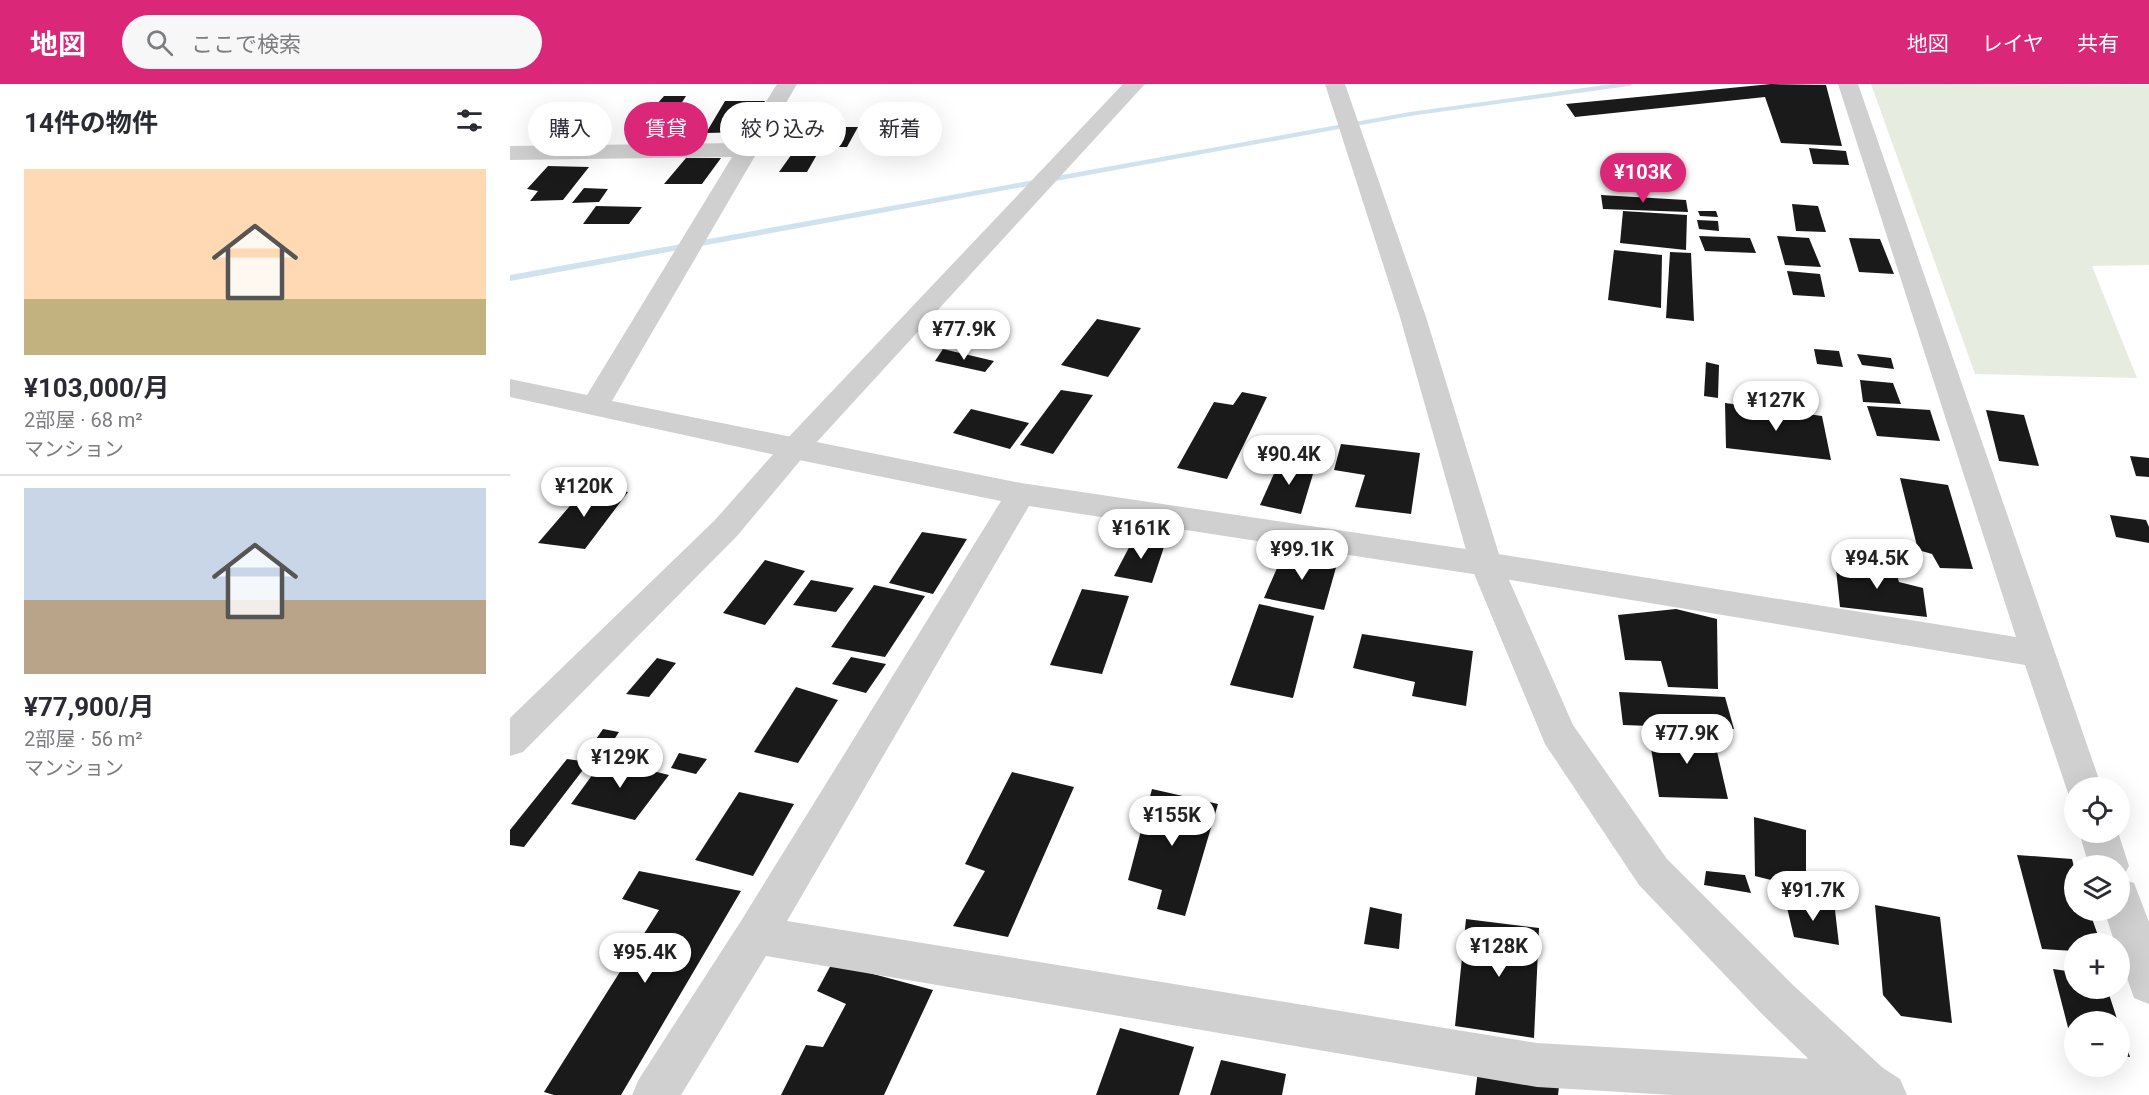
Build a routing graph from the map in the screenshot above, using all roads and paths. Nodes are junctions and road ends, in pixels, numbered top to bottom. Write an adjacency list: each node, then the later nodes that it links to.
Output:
1 (787, 84): 5 (street)
2 (1135, 84): 11 (street)
3 (1335, 84): 13 (street)
4 (1848, 84): 14 (street)
5 (776, 102)
6 (720, 150): 7 (street)
7 (510, 153)
8 (743, 156): 10 (street)
9 (510, 388): 10 (street)
10 (595, 405): 11 (street)
11 (794, 449): 12 (street); 15 (street)
12 (1021, 494): 13 (street); 18 (street)
13 (1486, 564): 14 (street); 20 (street)
14 (2038, 654): 16 (street)
15 (510, 741)
16 (2079, 777)
17 (2128, 921): 19 (street)
18 (756, 935): 20 (street); 21 (street)
19 (2149, 984)
20 (1875, 1090)
21 (656, 1095)

